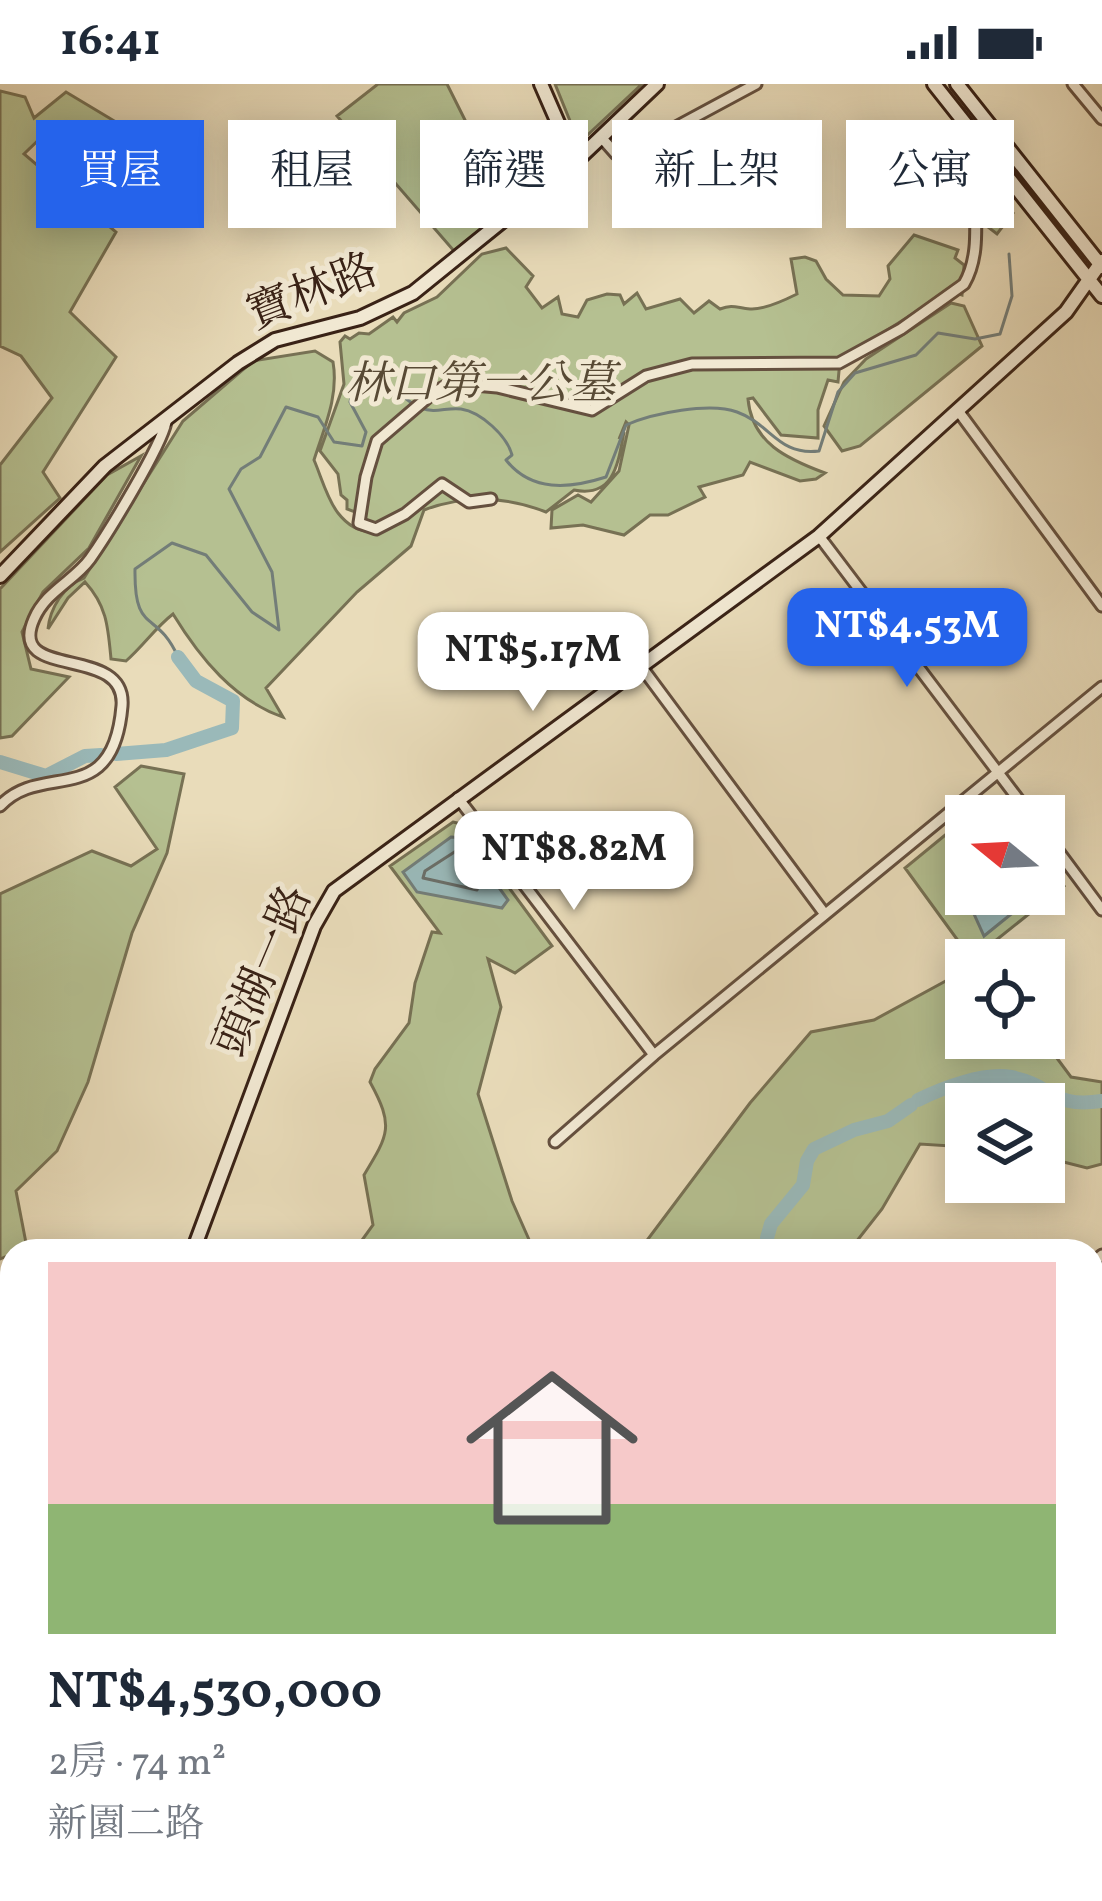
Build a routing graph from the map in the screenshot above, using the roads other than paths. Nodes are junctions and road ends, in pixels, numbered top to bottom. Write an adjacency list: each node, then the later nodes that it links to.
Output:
1 (541, 84): 8 (street)
2 (657, 84): 10 (street, 寶林路)
3 (756, 84): 10 (street)
4 (934, 84): 9 (street)
5 (957, 84): 15 (street)
6 (1073, 84): 7 (street)
7 (1102, 119)
8 (557, 120)
9 (962, 120)
10 (602, 137): 11 (street, 寶林路)
11 (588, 150)
12 (1014, 186): 16 (street)
13 (493, 228): 18 (street, 寶林路)
14 (974, 228): 19 (street)
15 (1101, 264): 16 (street, 頭湖一路)
16 (1095, 286): 17 (street, 頭湖一路)
17 (959, 412): 20 (street, 頭湖一路); 22 (street)
18 (166, 422): 21 (street, 寶林路); 28 (street)
19 (491, 499)
20 (819, 536): 23 (street, 頭湖一路); 25 (street)
21 (0, 577)
22 (1102, 606)
23 (640, 665): 27 (street, 頭湖一路); 31 (street)
24 (1102, 687): 25 (street)
25 (997, 772): 26 (street); 31 (street)
26 (1015, 795)
27 (458, 798): 32 (street); 34 (street, 頭湖一路)
28 (0, 806)
29 (1065, 860): 30 (street)
30 (1102, 910)
31 (824, 913): 32 (street)
32 (654, 1055): 33 (street)
33 (555, 1142)
34 (198, 1239)

